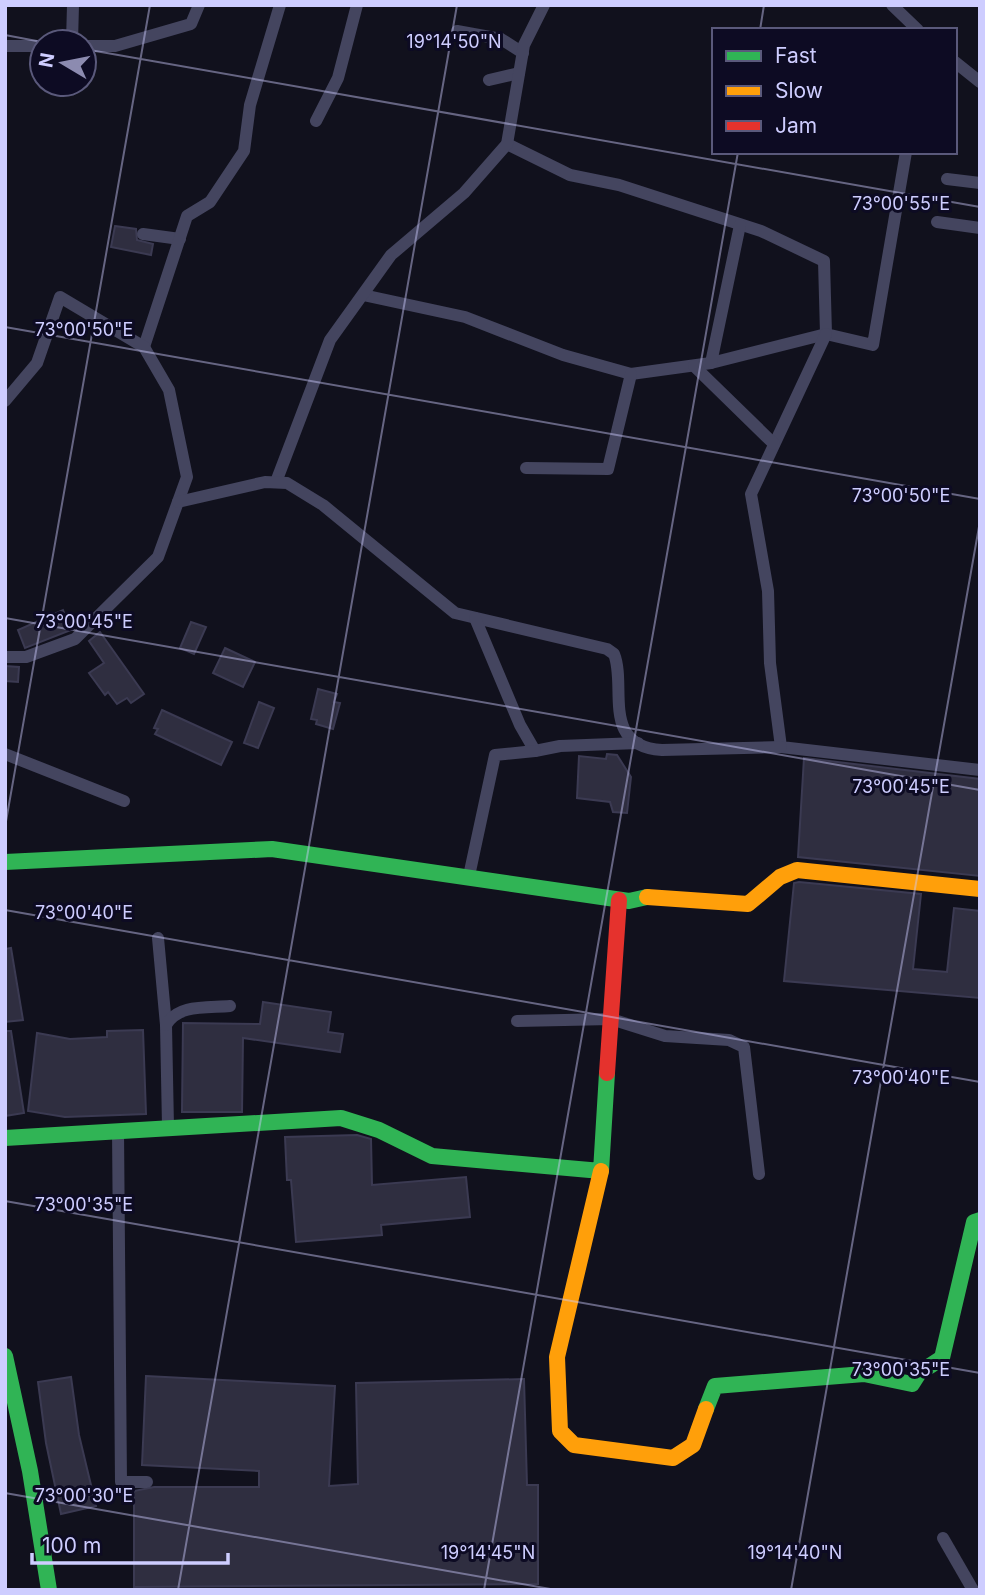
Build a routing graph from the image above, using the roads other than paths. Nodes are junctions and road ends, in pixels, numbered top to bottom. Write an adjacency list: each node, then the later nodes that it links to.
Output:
1 (73, 5): 7 (street)
2 (199, 5): 12 (street)
3 (280, 5): 27 (street)
4 (357, 5): 18 (street)
5 (544, 5): 13 (street)
6 (892, 5): 8 (street)
7 (72, 28)
8 (916, 28)
9 (457, 31): 13 (street)
10 (5, 46): 11 (street)
11 (28, 46)
12 (98, 46)
13 (523, 53): 15 (street)
14 (957, 64): 17 (street)
15 (519, 73): 16 (street); 19 (street)
16 (489, 80)
17 (980, 82)
18 (316, 121)
19 (507, 144): 24 (street); 28 (street)
20 (906, 154): 29 (street)
21 (947, 179): 22 (street)
22 (980, 183)
23 (937, 222): 25 (street)
24 (740, 225): 29 (street); 31 (street)
25 (980, 228)
26 (144, 234): 27 (street)
27 (180, 239): 30 (street)
28 (363, 295): 33 (street); 37 (street)
29 (826, 334): 31 (street); 35 (street)
30 (144, 347): 34 (street); 38 (street)
31 (711, 363): 32 (street)
32 (694, 366): 33 (street); 35 (street)
33 (632, 374): 36 (street)
34 (5, 401)
35 (774, 444): 42 (street)
36 (526, 468)
37 (276, 482): 38 (street); 39 (street)
38 (178, 502): 40 (street)
39 (475, 618): 41 (street); 43 (street)
40 (5, 657)
41 (638, 743): 42 (street); 43 (street)
42 (781, 747): 45 (street)
43 (535, 751): 48 (street)
44 (5, 754): 46 (street)
45 (980, 771)
46 (124, 801)
47 (5, 862): 48 (street)
48 (469, 876): 50 (street)
49 (980, 889): 50 (street)
50 (619, 900): 53 (street)
51 (158, 938): 55 (street)
52 (230, 1006): 55 (street)
53 (611, 1019): 54 (street); 59 (street); 60 (street)
54 (517, 1021)
55 (166, 1026): 56 (street)
56 (168, 1127): 57 (street); 59 (street)
57 (118, 1130): 58 (street); 63 (street)
58 (5, 1138)
59 (601, 1171): 61 (street)
60 (759, 1174)
61 (980, 1220)
62 (5, 1356): 65 (street)
63 (147, 1482)
64 (943, 1538): 66 (street)
65 (49, 1590)
66 (974, 1590)

